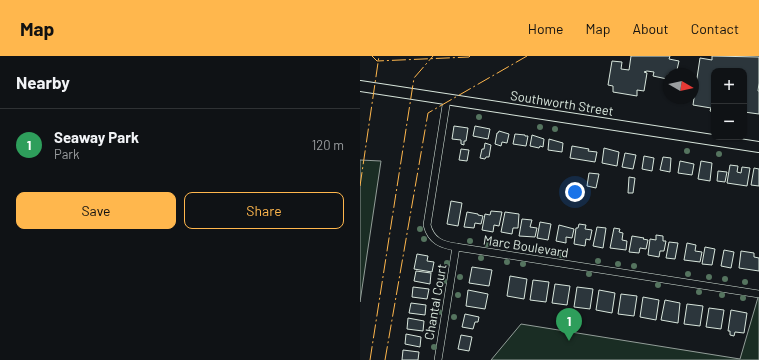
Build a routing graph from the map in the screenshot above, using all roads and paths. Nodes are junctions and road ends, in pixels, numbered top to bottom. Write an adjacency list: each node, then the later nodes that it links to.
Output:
1 (360, 86): 2 (main road, Southworth Street)
2 (447, 99): 3 (main road, Southworth Street); 4 (street, Marc Boulevard)
3 (759, 147)
4 (456, 247): 5 (street, Marc Boulevard); 6 (street, Chantal Court)
5 (759, 294)
6 (438, 360)

